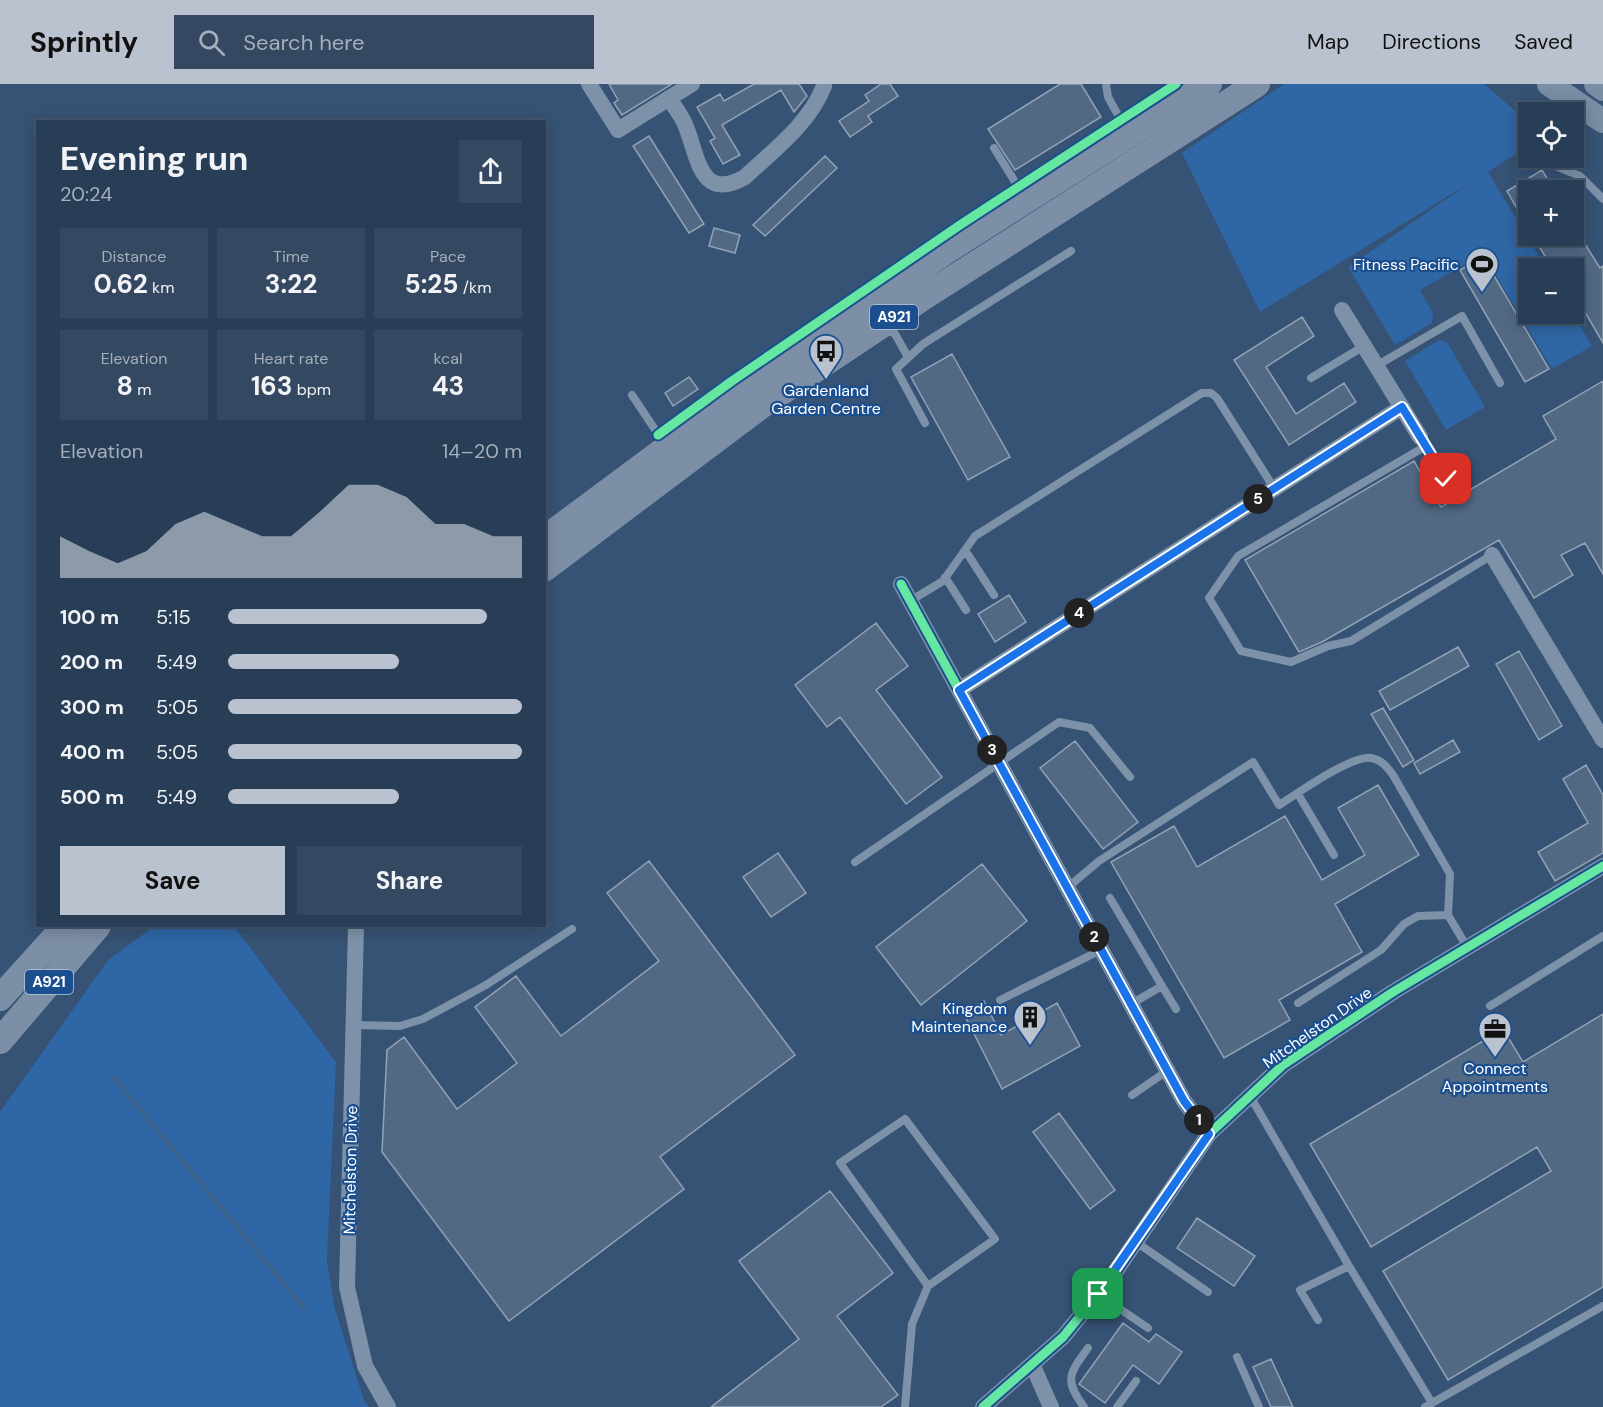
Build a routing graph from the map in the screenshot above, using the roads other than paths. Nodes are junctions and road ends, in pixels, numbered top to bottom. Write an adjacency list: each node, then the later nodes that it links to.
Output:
1 (590, 84): 10 (street)
2 (693, 84): 10 (street)
3 (1106, 84): 12 (lane)
4 (1209, 84): 12 (main road, A921)
5 (1257, 84): 19 (main road, A921)
6 (1549, 84): 11 (main road)
7 (1596, 84): 9 (main road)
8 (828, 85): 10 (street)
9 (1603, 89)
10 (669, 98)
11 (1603, 121)
12 (1130, 136): 16 (main road, A921)
13 (994, 148): 16 (lane)
14 (1560, 168): 15 (lane)
15 (1603, 199)
16 (1026, 201): 29 (main road, A921)
17 (1071, 251): 21 (lane)
18 (1342, 310): 20 (street)
19 (893, 329): 21 (lane); 35 (main road, A921)
20 (1364, 346): 22 (street); 23 (lane)
21 (908, 357): 27 (lane)
22 (1376, 366): 24 (lane); 26 (street)
23 (1311, 378)
24 (1500, 382)
25 (632, 395): 29 (lane)
26 (1402, 407): 28 (street); 31 (street)
27 (925, 423)
28 (1423, 441): 30 (lane); 34 (lane)
29 (666, 446): 32 (main road, A921)
30 (1446, 479)
31 (1274, 488): 33 (lane); 41 (street)
32 (546, 537)
33 (965, 549): 36 (lane); 38 (lane)
34 (1492, 555): 42 (street)
35 (546, 567)
36 (945, 577): 39 (lane); 40 (lane)
37 (901, 584): 39 (street)
38 (994, 595)
39 (910, 601): 41 (street)
40 (966, 610)
41 (959, 690): 43 (street)
42 (1603, 740)
43 (998, 762): 44 (lane); 47 (lane); 49 (street)
44 (1130, 777)
45 (1298, 794): 46 (lane); 49 (lane); 51 (lane)
46 (1334, 855)
47 (855, 862)
48 (1603, 866): 57 (street, Mitchelston Drive)
49 (1067, 888): 58 (street)
50 (1110, 898): 59 (lane)
51 (1448, 915): 57 (lane); 62 (lane)
52 (64, 927): 60 (main road, A921)
53 (97, 927): 67 (main road, A921)
54 (356, 927): 66 (street, Mitchelston Drive)
55 (572, 929): 66 (lane)
56 (1603, 936): 64 (lane)
57 (1467, 947): 70 (street, Mitchelston Drive)
58 (1101, 950): 61 (lane); 63 (street)
59 (1162, 986): 63 (lane); 65 (lane)
60 (0, 998)
61 (1000, 1000)
62 (1298, 1003)
63 (1131, 1004): 68 (street)
64 (1490, 1006)
65 (1176, 1010)
66 (354, 1025): 85 (street, Mitchelston Drive)
67 (0, 1041)
68 (1167, 1071): 69 (lane); 71 (street)
69 (1132, 1095)
70 (1250, 1096): 71 (street, Mitchelston Drive); 73 (lane)
71 (1209, 1134): 72 (street, Mitchelston Drive)
72 (1136, 1242): 75 (lane); 76 (street, Mitchelston Drive)
73 (1348, 1266): 78 (lane); 84 (lane)
74 (928, 1286): 74 (lane); 86 (lane)
75 (1208, 1292)
76 (1098, 1294): 79 (lane); 82 (street, Mitchelston Drive)
77 (1603, 1305): 84 (lane)
78 (1318, 1320)
79 (1148, 1328)
80 (1088, 1348): 89 (lane)
81 (1237, 1357): 91 (lane)
82 (1032, 1364): 87 (street, Mitchelston Drive); 88 (street)
83 (1136, 1381): 90 (lane)
84 (1429, 1405)
85 (388, 1407)
86 (906, 1407)
87 (983, 1407)
88 (1051, 1407)
89 (1084, 1407)
90 (1117, 1407)
91 (1259, 1407)

